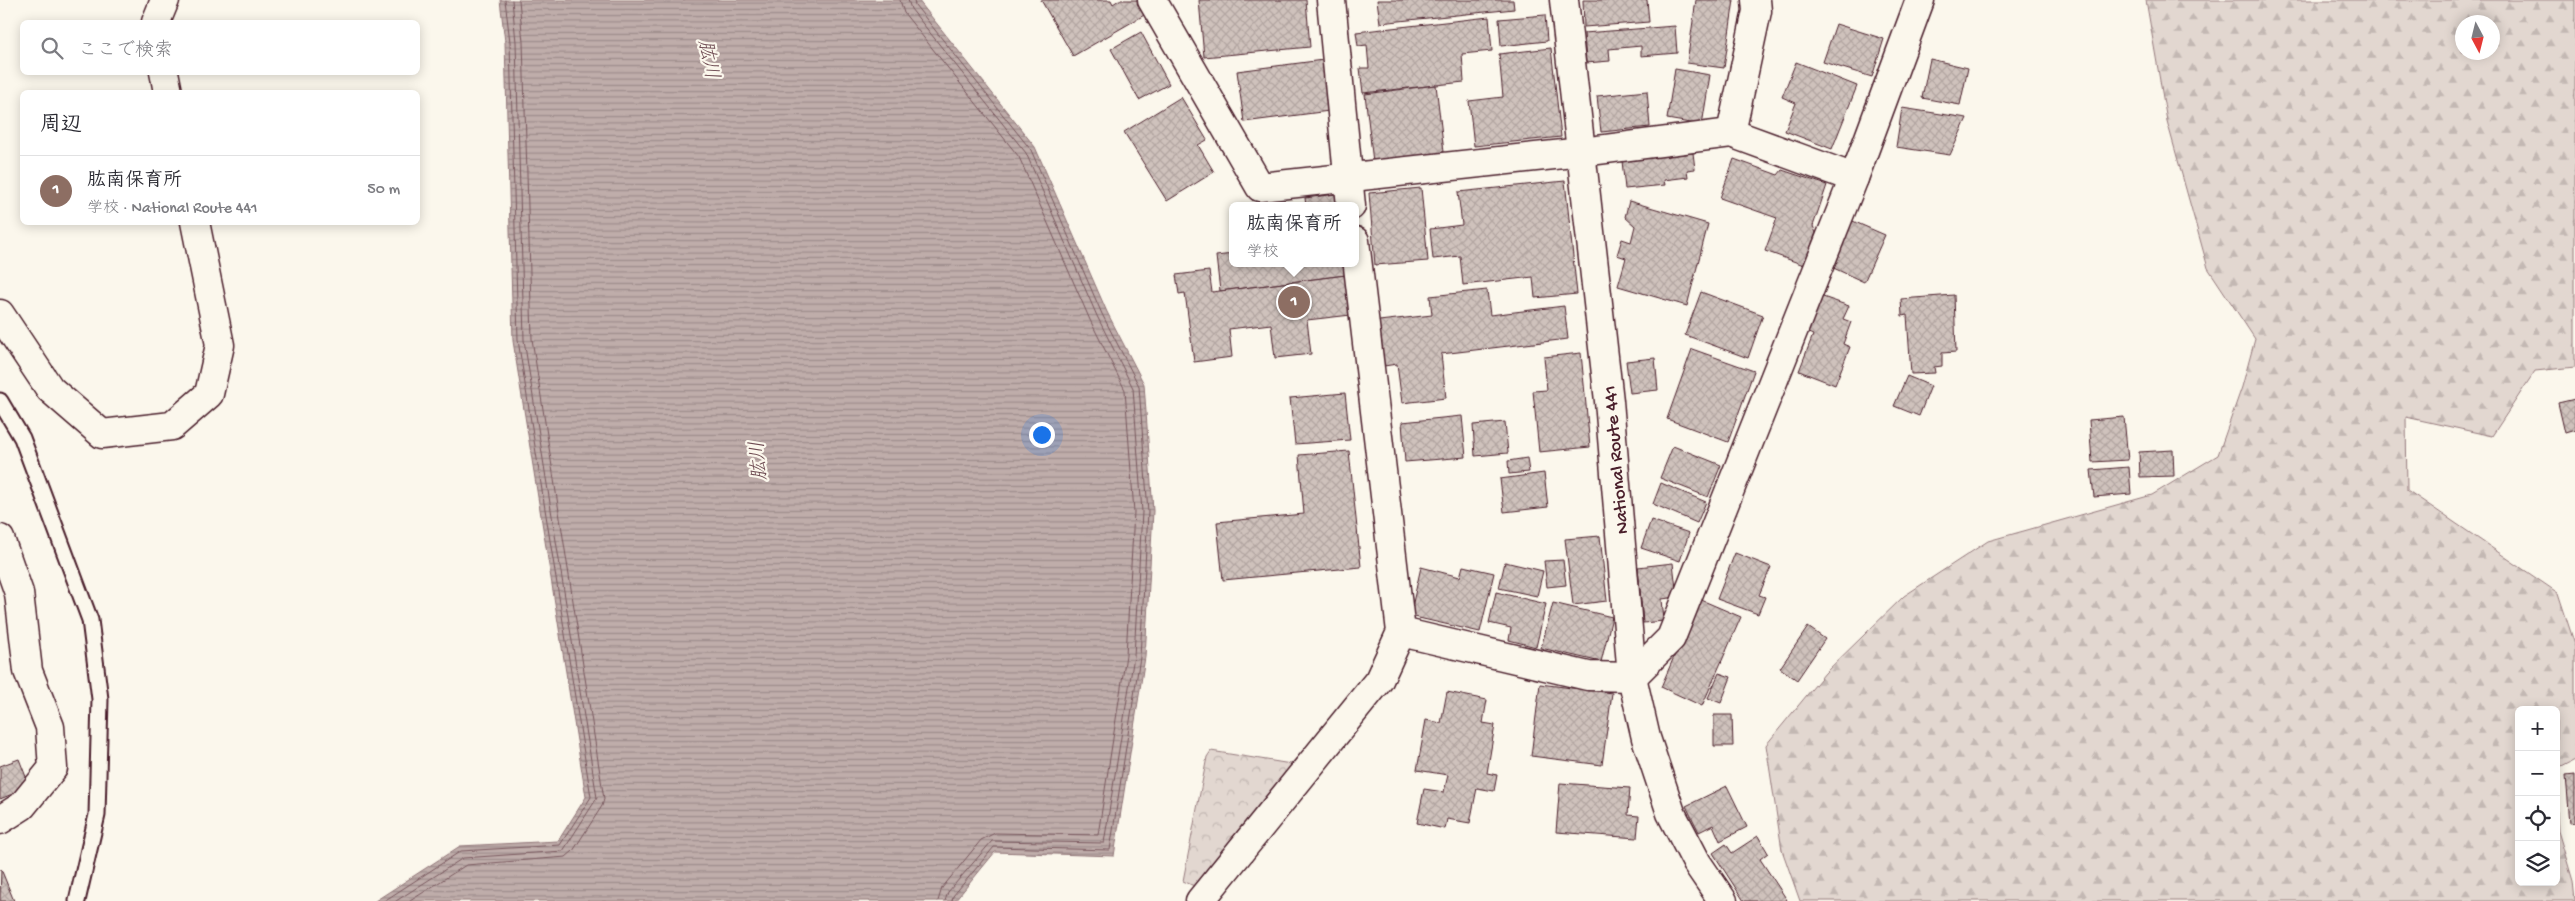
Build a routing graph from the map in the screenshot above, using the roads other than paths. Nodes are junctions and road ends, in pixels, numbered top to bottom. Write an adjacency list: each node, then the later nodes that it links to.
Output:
1 (165, 0): 7 (main road)
2 (1152, 0): 12 (main road)
3 (1331, 0): 12 (main road)
4 (1564, 0): 11 (main road, National Route 441)
5 (1756, 0): 10 (main road)
6 (1920, 0): 13 (main road)
7 (157, 20)
8 (165, 75): 9 (main road)
9 (168, 90)
10 (1731, 133): 11 (main road); 13 (main road)
11 (1582, 152): 12 (main road); 21 (main road, National Route 441)
12 (1348, 177): 14 (main road)
13 (1854, 178): 21 (main road)
14 (1351, 202)
15 (196, 225): 17 (main road)
16 (1358, 267): 20 (main road)
17 (0, 314)
18 (0, 401): 23 (lane)
19 (0, 538): 22 (main road)
20 (1401, 632): 21 (main road); 24 (main road)
21 (1632, 677): 25 (main road, National Route 441)
22 (0, 820)
23 (77, 901)
24 (1200, 901)
25 (1723, 901)

